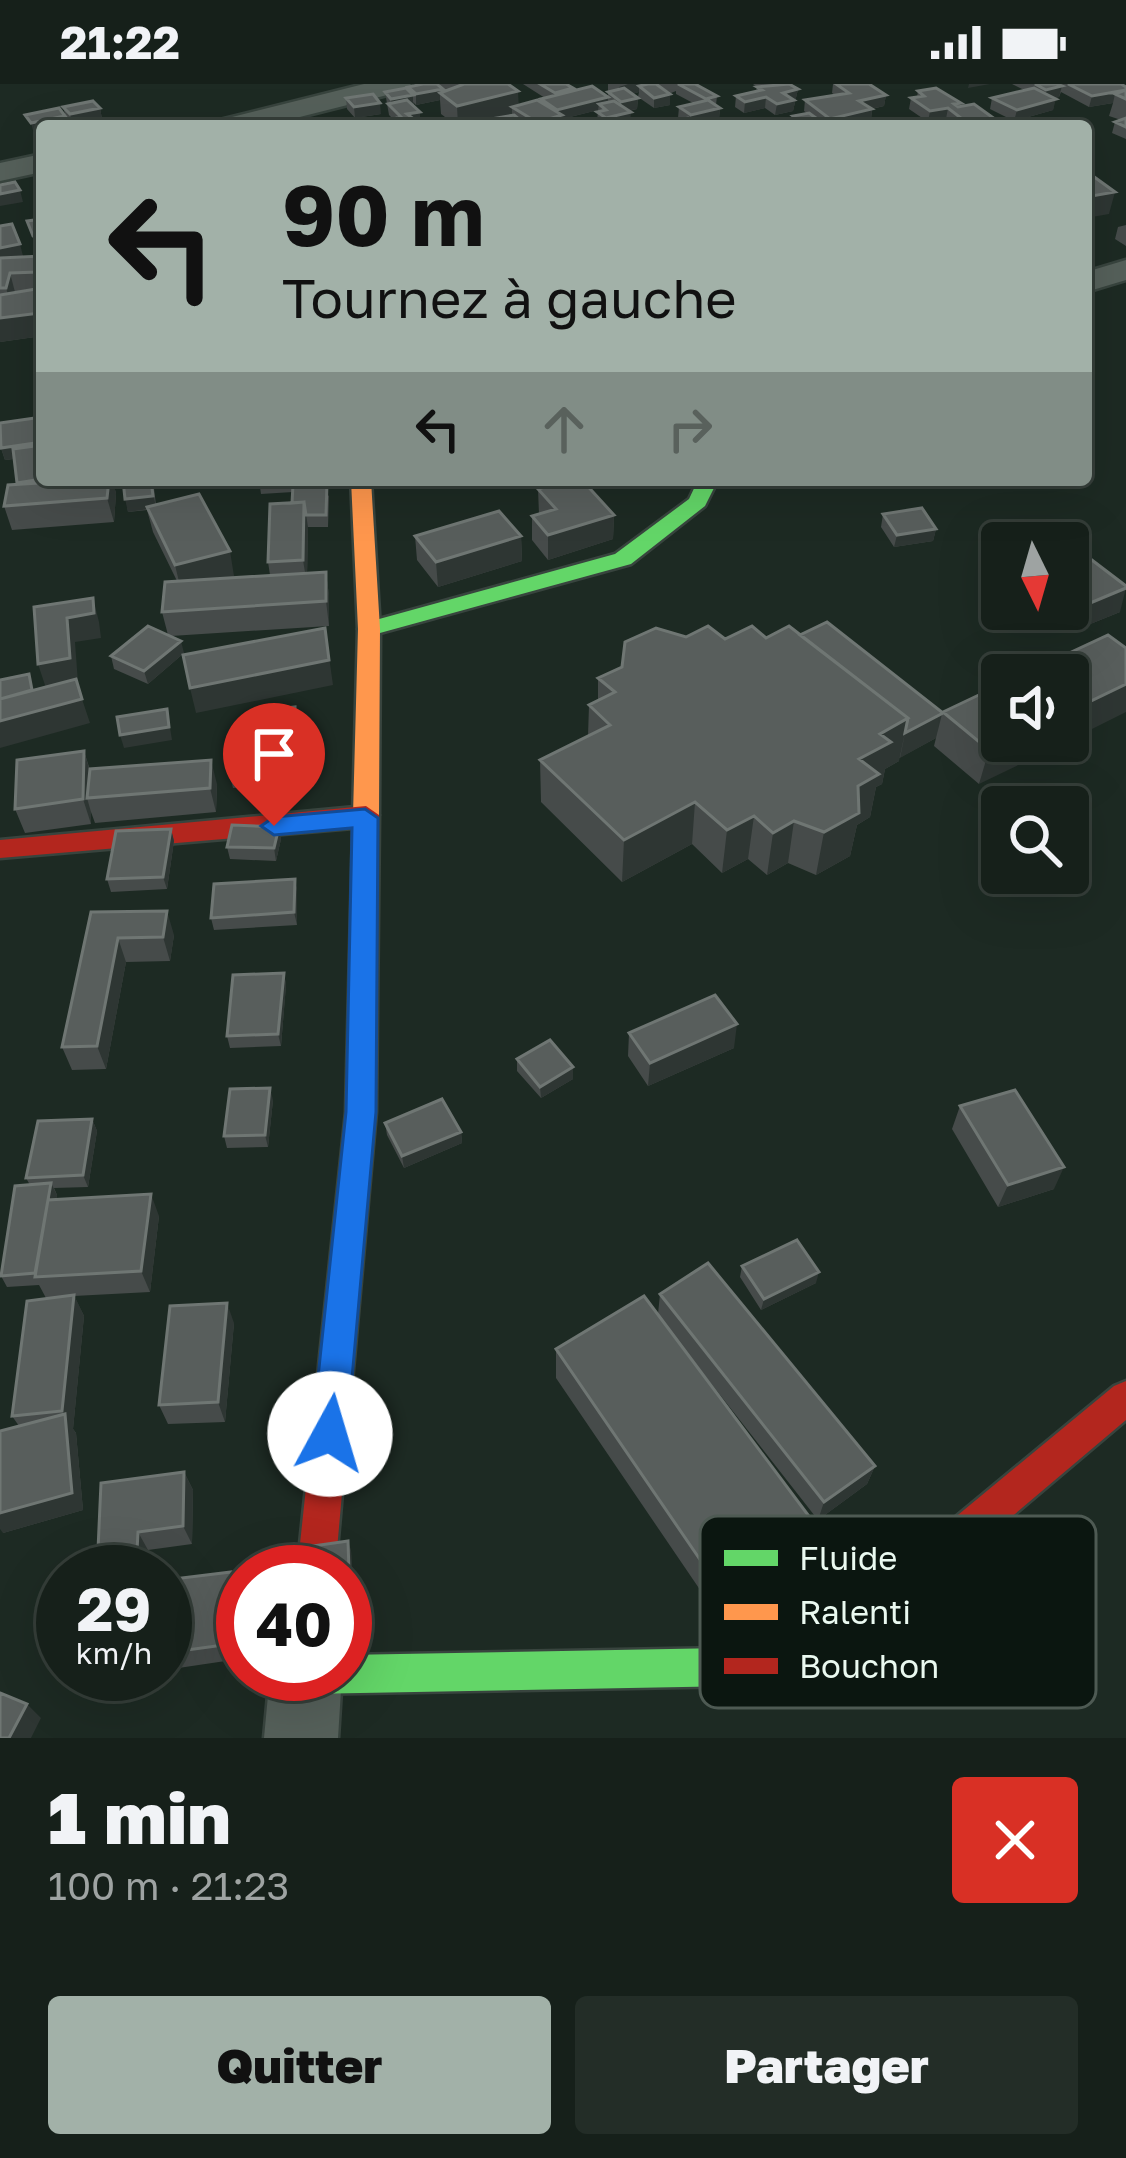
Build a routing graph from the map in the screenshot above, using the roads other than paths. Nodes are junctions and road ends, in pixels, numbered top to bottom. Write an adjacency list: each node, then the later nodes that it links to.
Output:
1 (397, 84): 2 (street)
2 (254, 120)
3 (36, 164): 4 (street)
4 (0, 172)
5 (1126, 270): 6 (street)
6 (1092, 280)
7 (361, 486): 9 (street)
8 (705, 486): 9 (street)
9 (369, 629): 10 (street)
10 (365, 818): 11 (street); 14 (street)
11 (0, 849)
12 (1126, 1398): 13 (street)
13 (985, 1516)
14 (319, 1545)
15 (700, 1668): 16 (street)
16 (372, 1674)
17 (304, 1701): 18 (street)
18 (301, 1738)

